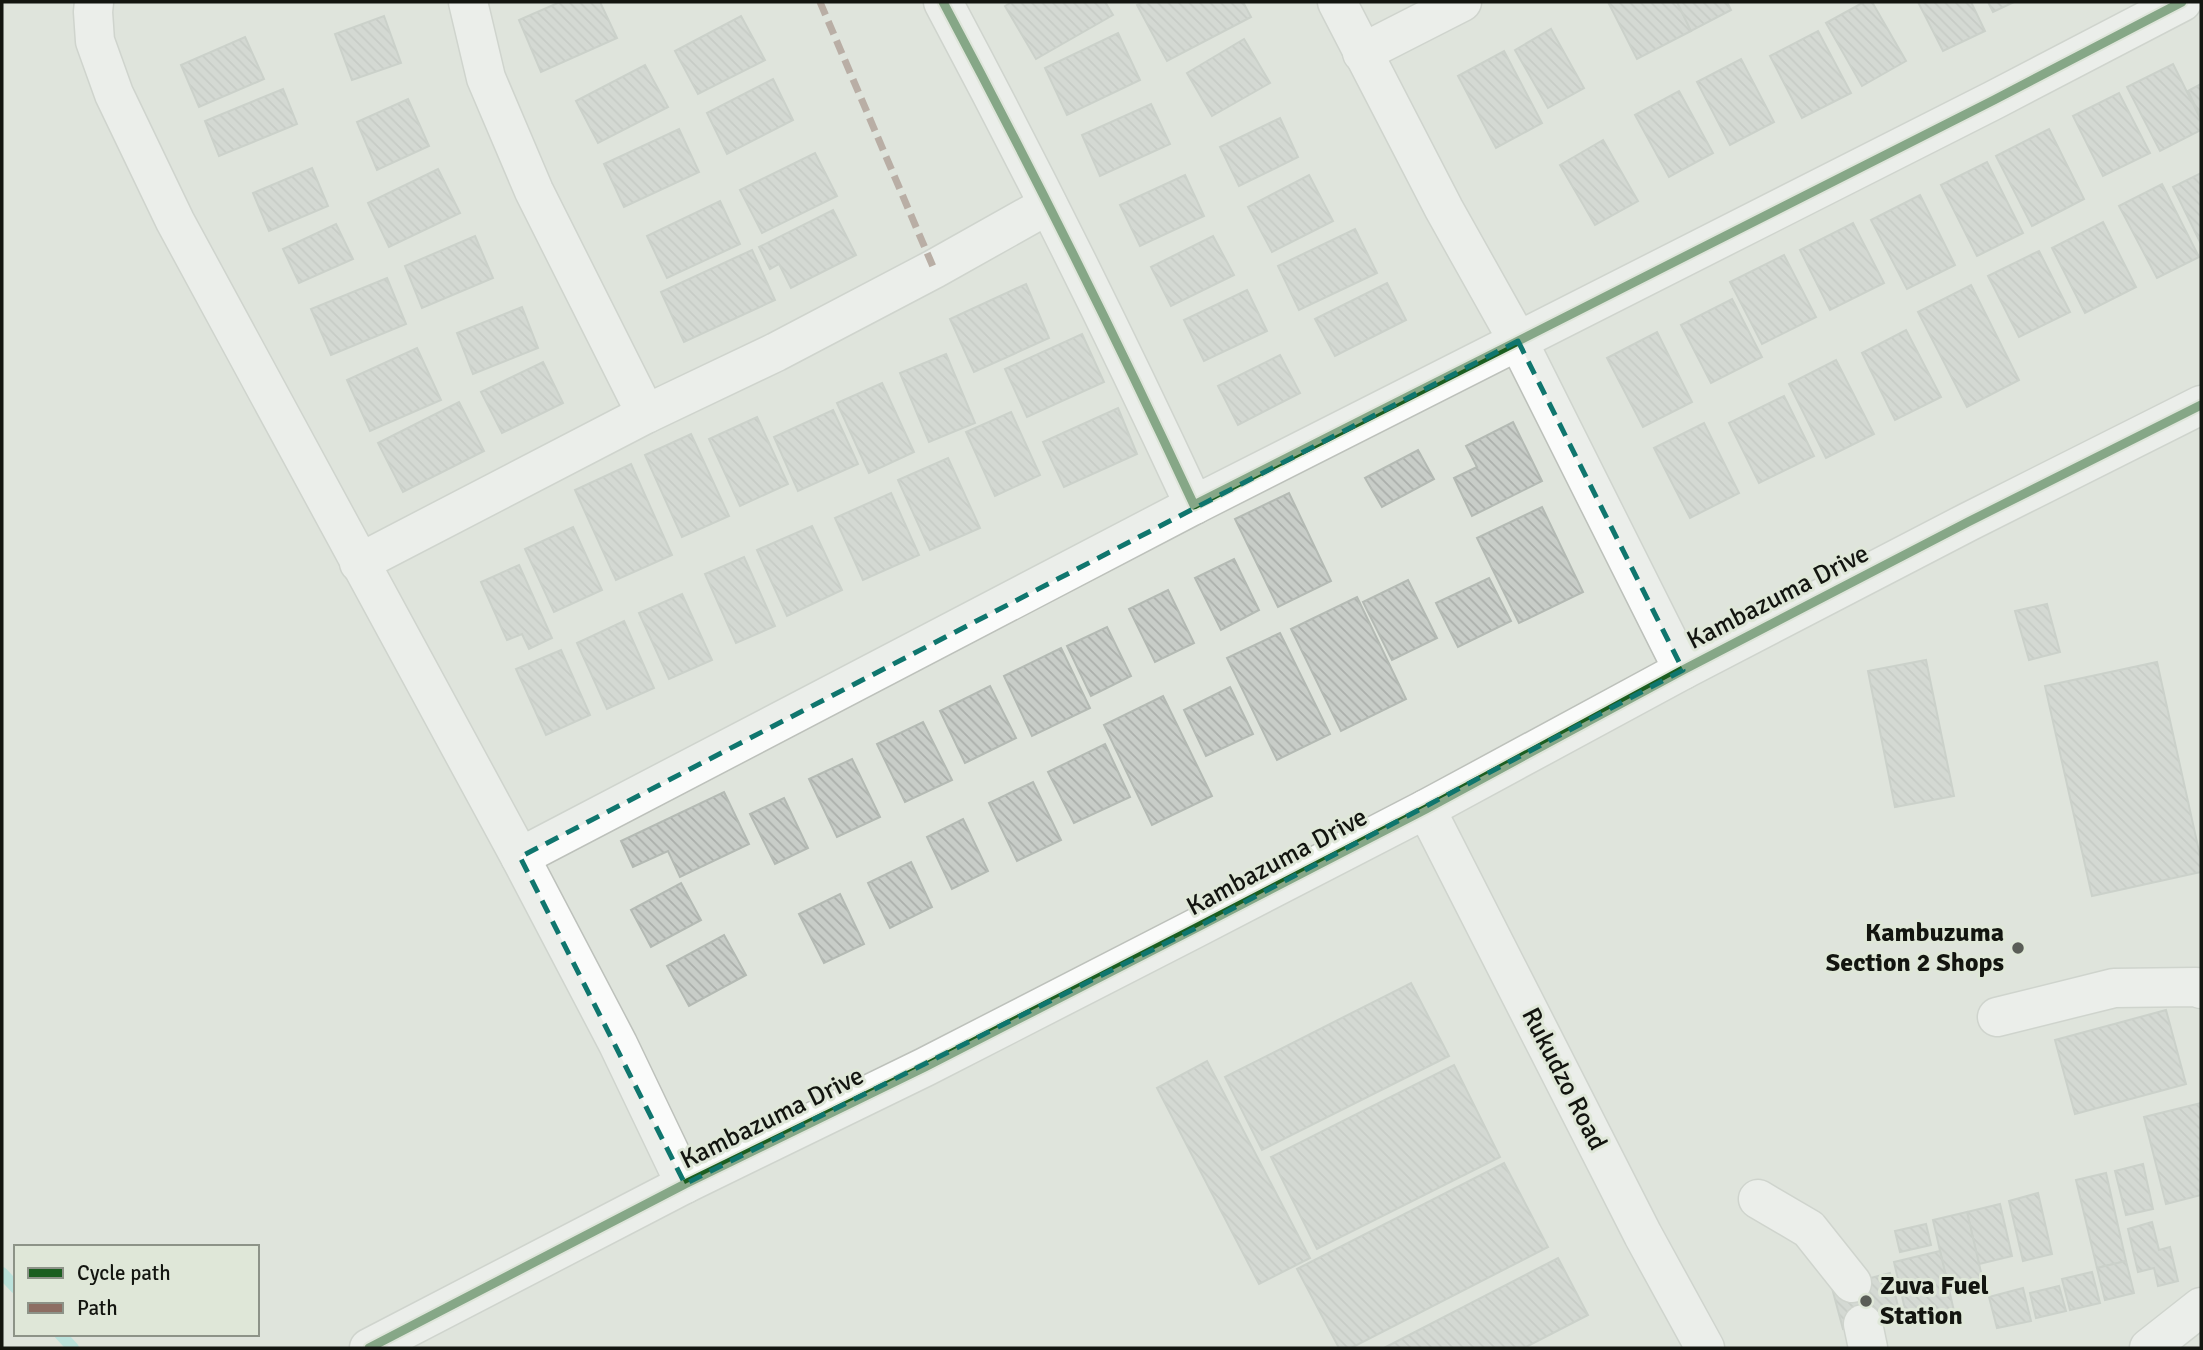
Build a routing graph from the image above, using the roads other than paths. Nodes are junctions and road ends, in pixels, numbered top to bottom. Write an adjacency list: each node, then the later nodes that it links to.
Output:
1 (94, 2): 13 (street)
2 (468, 2): 11 (street)
3 (943, 2): 8 (street)
4 (1337, 2): 7 (street)
5 (1462, 2): 7 (street)
6 (2182, 2): 9 (street)
7 (1362, 53): 9 (street)
8 (1048, 205): 11 (street); 12 (street)
9 (1518, 341): 12 (street); 14 (street)
10 (2201, 405): 14 (street, Kambazuma Drive)
11 (646, 414): 13 (street)
12 (1194, 505): 16 (street)
13 (359, 563): 16 (street)
14 (1683, 670): 15 (street, Kambazuma Drive)
15 (1426, 808): 19 (street, Kambazuma Drive); 24 (street, Rukudzo Road)
16 (520, 857): 19 (street)
17 (2201, 989): 18 (street)
18 (1997, 1017)
19 (685, 1184): 23 (street, Kambazuma Drive)
20 (1758, 1199): 21 (street)
21 (1852, 1283)
22 (2201, 1307): 25 (street)
23 (369, 1348)
24 (1705, 1348)
25 (2149, 1348)

